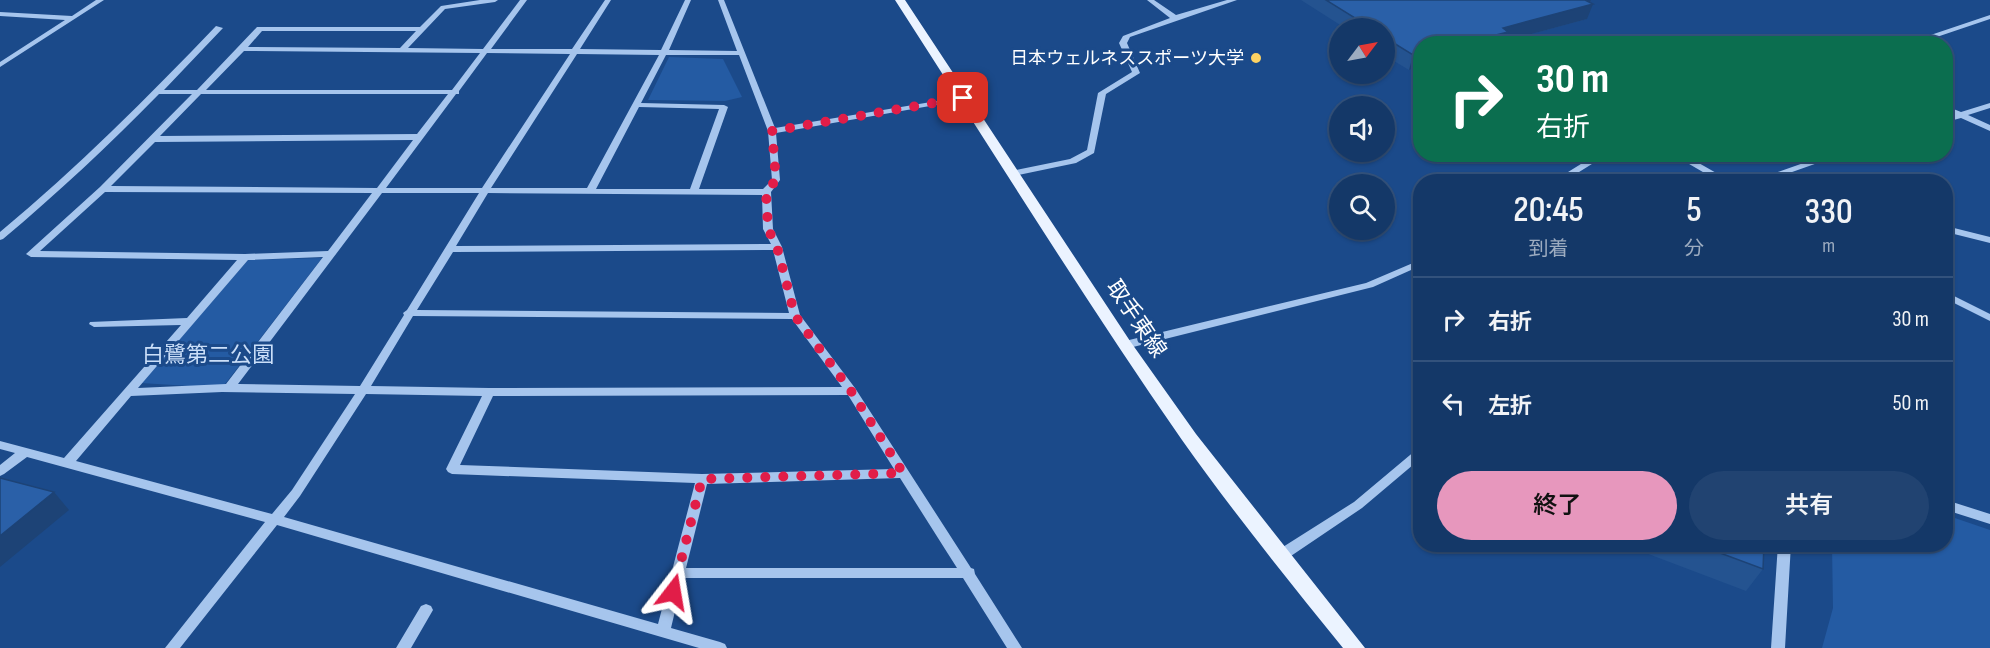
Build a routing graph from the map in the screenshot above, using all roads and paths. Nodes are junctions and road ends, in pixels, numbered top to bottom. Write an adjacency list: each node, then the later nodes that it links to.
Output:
1 (101, 0): 12 (street)
2 (495, 0): 15 (street)
3 (524, 0): 19 (street)
4 (608, 0): 20 (street)
5 (688, 0): 21 (street)
6 (721, 0): 22 (street)
7 (900, 0): 27 (main road, 取手東線)
8 (1150, 0): 13 (street)
9 (1234, 0): 13 (street)
10 (0, 14): 12 (street)
11 (1990, 17): 16 (street)
12 (72, 18): 23 (street)
13 (1175, 18): 40 (street)
14 (219, 28): 24 (street)
15 (420, 30): 17 (street); 18 (street)
16 (1932, 36)
17 (242, 49): 18 (street); 25 (street)
18 (402, 50): 19 (street)
19 (486, 50): 20 (street); 26 (street)
20 (574, 51): 21 (street); 46 (street)
21 (664, 52): 22 (street); 28 (street)
22 (740, 53): 34 (street)
23 (0, 65)
24 (159, 92): 25 (street); 51 (street)
25 (200, 92): 26 (street); 36 (street)
26 (456, 92): 35 (street)
27 (963, 98): 34 (street); 40 (main road, 取手東線)
28 (636, 105): 47 (street); 48 (street)
29 (1990, 105): 31 (street)
30 (1953, 111): 31 (street)
31 (1962, 115): 32 (street); 33 (street)
32 (1953, 118)
33 (1990, 128)
34 (772, 131): 49 (street)
35 (420, 137): 36 (street); 45 (street)
36 (155, 139): 44 (street)
37 (1590, 162): 41 (street)
38 (1691, 162): 42 (street)
39 (1815, 162): 43 (street)
40 (1014, 173): 64 (main road, 取手東線)
41 (1570, 174)
42 (1713, 174)
43 (1778, 174)
44 (103, 189): 45 (street); 56 (street)
45 (378, 190): 46 (street); 55 (street)
46 (485, 191): 47 (street); 54 (street)
47 (590, 191): 48 (street)
48 (693, 192): 49 (street)
49 (766, 192): 53 (street)
50 (1953, 231): 52 (street)
51 (0, 237)
52 (1990, 240)
53 (777, 247): 54 (street); 60 (street)
54 (448, 249): 59 (street)
55 (330, 254): 56 (street); 65 (street)
56 (244, 257): 62 (street)
57 (1413, 266): 64 (street)
58 (1953, 299): 61 (street)
59 (408, 313): 60 (street); 66 (street)
60 (795, 316): 67 (street)
61 (1990, 318)
62 (189, 321): 63 (street); 68 (street)
63 (94, 324)
64 (1125, 345): 81 (main road, 取手東線)
65 (229, 388): 66 (street); 68 (street)
66 (363, 390): 69 (street); 79 (street)
67 (851, 391): 69 (street); 75 (street)
68 (130, 392): 73 (street)
69 (489, 392): 76 (street)
70 (0, 445): 71 (street)
71 (25, 452): 73 (street); 74 (street)
72 (1413, 459): 81 (street)
73 (67, 463): 79 (street)
74 (0, 471)
75 (903, 473): 76 (street); 83 (street)
76 (702, 479): 82 (street)
77 (1953, 507): 78 (street)
78 (1990, 519)
79 (276, 520): 85 (street); 86 (street)
80 (1784, 552): 91 (street)
81 (1280, 556): 90 (main road, 取手東線)
82 (678, 573): 83 (street); 85 (street)
83 (969, 573): 89 (street)
84 (426, 610): 87 (street)
85 (663, 631): 88 (street)
86 (172, 648)
87 (404, 648)
88 (720, 648)
89 (1015, 648)
90 (1355, 648)
91 (1778, 648)

